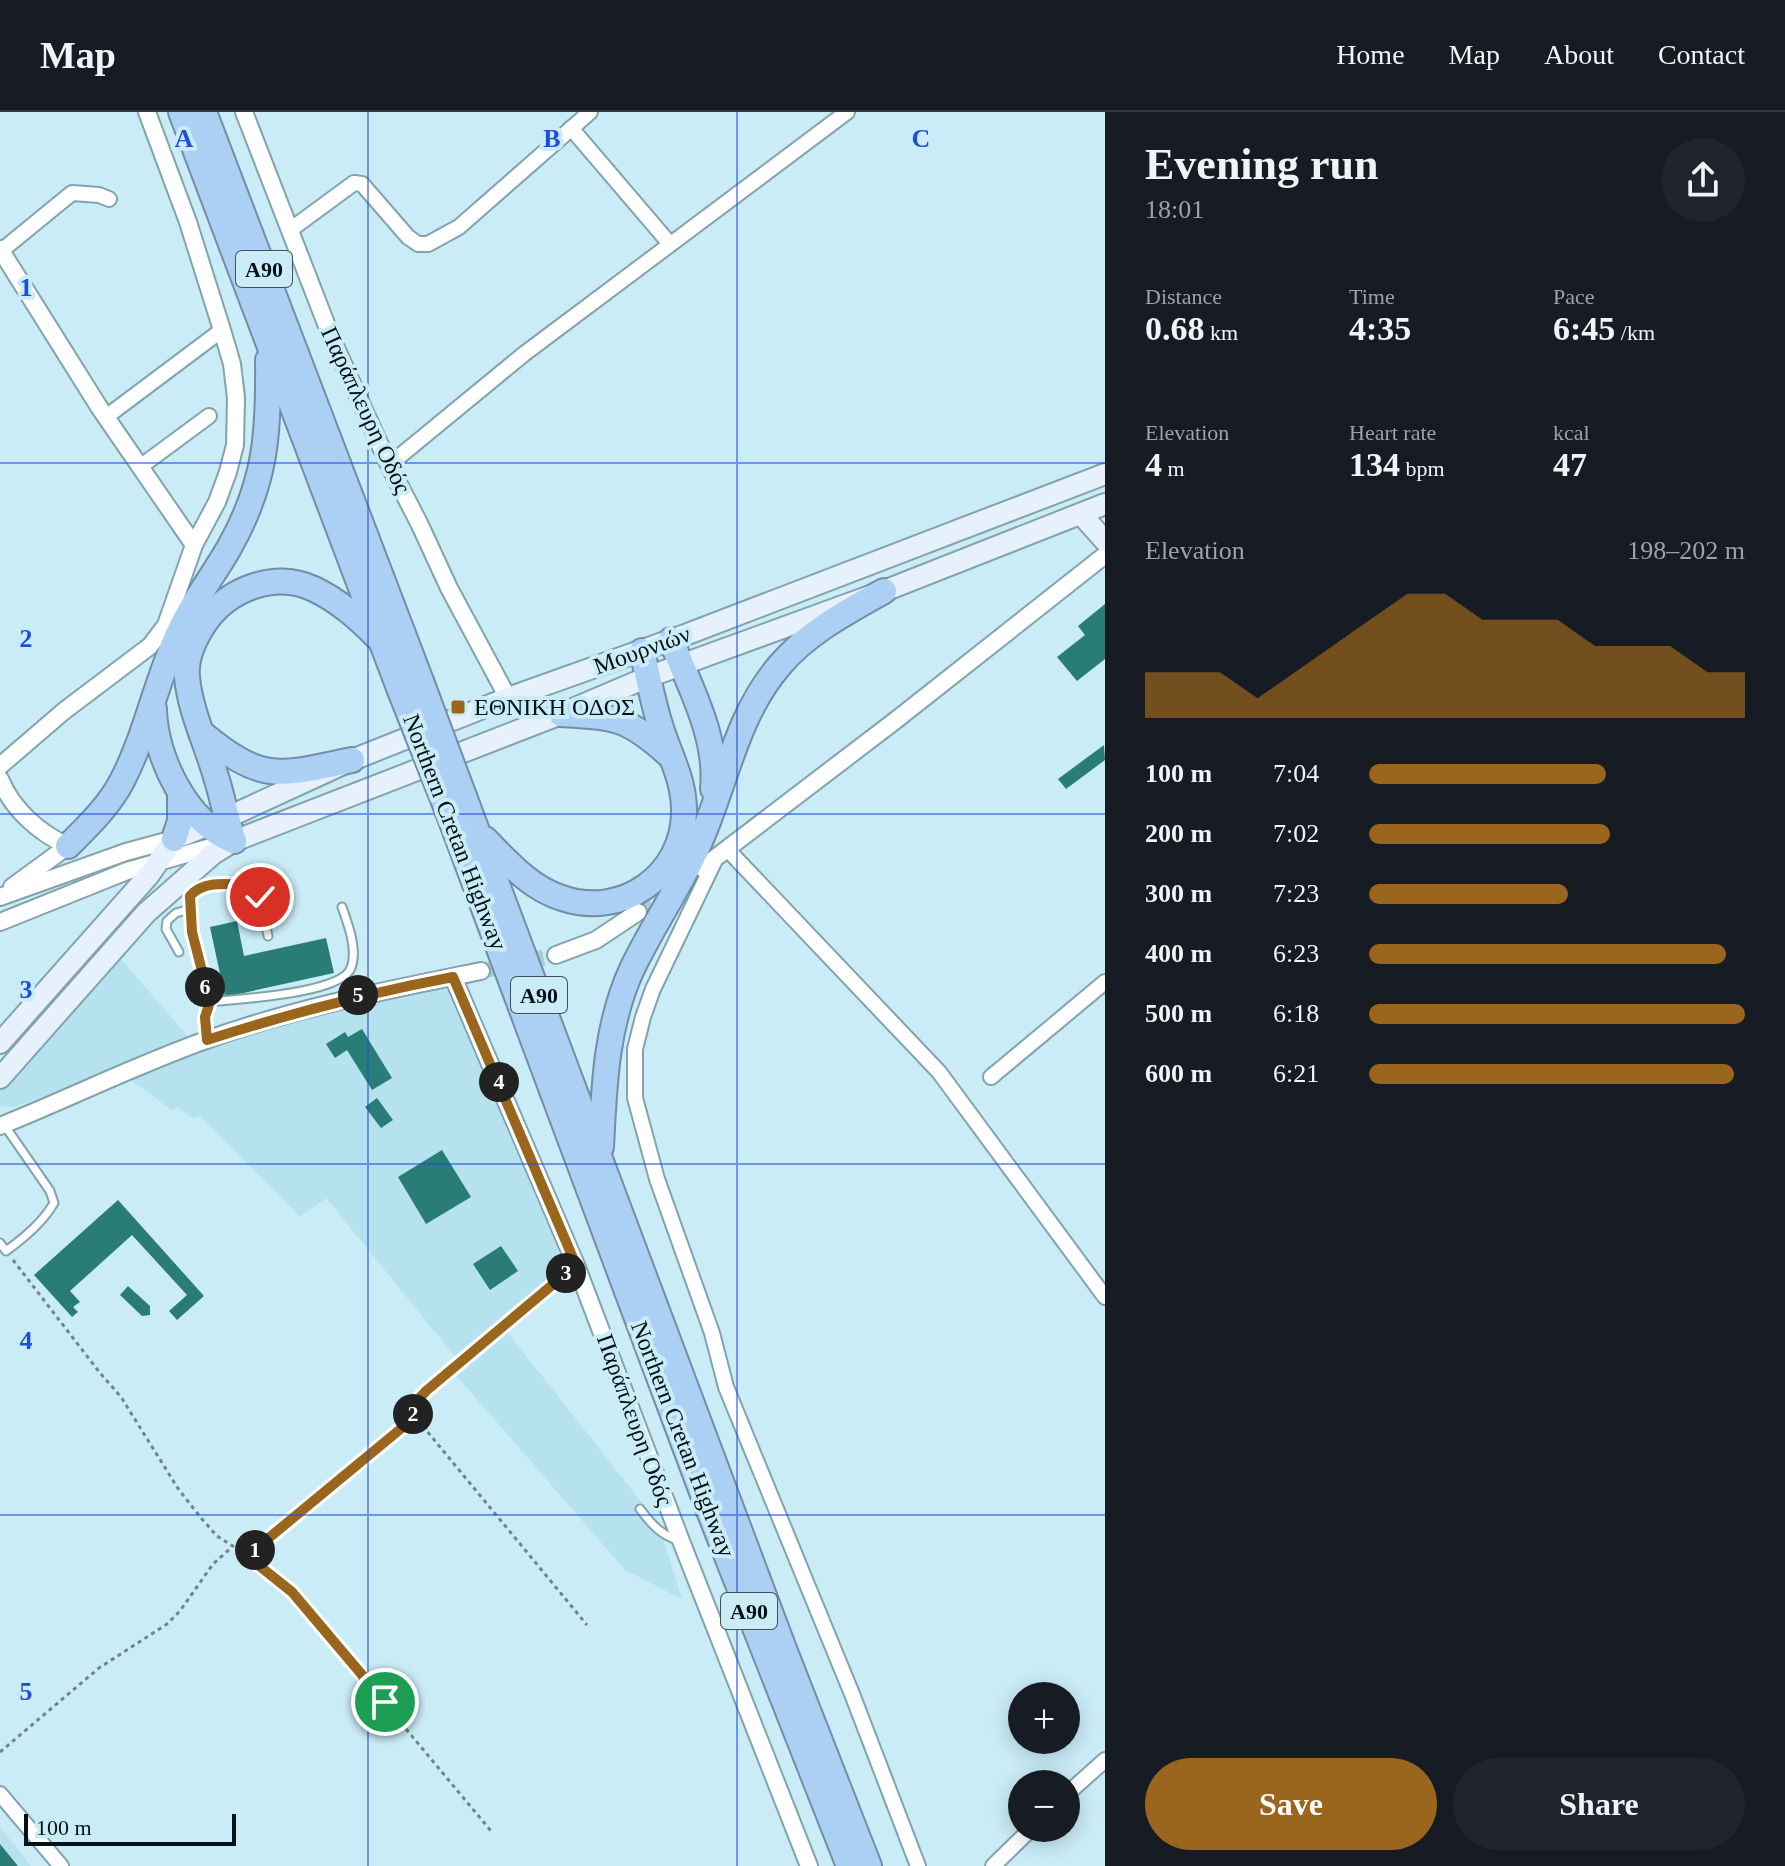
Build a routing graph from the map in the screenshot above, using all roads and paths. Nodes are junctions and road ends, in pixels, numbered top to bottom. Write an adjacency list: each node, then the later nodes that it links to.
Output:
1 (147, 112): 12 (street)
2 (181, 112): 13 (highway, Northern Cretan Highway / Α90)
3 (204, 112): 30 (highway, Northern Cretan Highway / Α90)
4 (244, 112): 9 (street, Παράπλευρη Οδός)
5 (590, 112): 7 (street)
6 (847, 112): 10 (street)
7 (571, 128): 9 (street); 10 (street)
8 (109, 199): 11 (street)
9 (290, 230): 16 (street, Παράπλευρη Οδός)
10 (670, 244): 16 (street)
11 (0, 250): 15 (street)
12 (222, 330): 15 (street); 22 (street)
13 (268, 337): 26 (highway, Northern Cretan Highway / Α90); 32 (highway)
14 (209, 416): 17 (street)
15 (106, 417): 17 (street)
16 (389, 465): 31 (street, Παράπλευρη Οδός)
17 (140, 467): 22 (street)
18 (1105, 474): 25 (main road, Μουρνιών)
19 (1105, 504): 20 (main road)
20 (1081, 514): 21 (main road); 24 (main road)
21 (1105, 541)
22 (194, 545): 37 (street)
23 (1105, 555): 46 (street)
24 (884, 591): 28 (main road); 41 (highway)
25 (671, 640): 27 (main road, Μουρνιών); 28 (highway)
26 (381, 641): 30 (highway, Northern Cretan Highway / Α90); 34 (highway)
27 (642, 651): 29 (highway); 31 (main road, Μουρνιών)
28 (681, 664): 29 (main road); 41 (highway)
29 (648, 677): 33 (main road); 35 (highway)
30 (410, 684): 40 (highway, Northern Cretan Highway / Α90, bridge)
31 (508, 698): 36 (main road, Μουρνιών)
32 (154, 699): 39 (highway); 44 (highway)
33 (561, 714): 35 (highway); 42 (main road)
34 (203, 734): 36 (highway); 42 (highway)
35 (674, 759): 43 (highway)
36 (352, 760): 42 (main road, Μουρνιών)
37 (0, 766)
38 (0, 779): 44 (street)
39 (180, 794): 42 (highway); 45 (highway)
40 (457, 806): 43 (highway, Northern Cretan Highway / Α90); 83 (highway, Northern Cretan Highway / Α90)
41 (711, 811): 64 (highway)
42 (222, 828): 45 (main road, Μουρνιών); 45 (street, Μουρνιών); 62 (main road)
43 (478, 832): 64 (highway, Northern Cretan Highway / Α90)
44 (68, 846): 47 (street)
45 (168, 849): 47 (street, Μουρνιών); 51 (street, Μουρνιών); 60 (main road)
46 (715, 860): 68 (street); 85 (street)
47 (0, 897)
48 (342, 907): 58 (lane)
49 (190, 909): 52 (lane); 53 (lane); 58 (lane)
50 (638, 912): 54 (street)
51 (0, 922)
52 (268, 936)
53 (179, 952)
54 (556, 955)
55 (481, 971): 56 (street)
56 (453, 977): 59 (street); 67 (street, Παράπλευρη Οδός)
57 (1105, 982): 61 (street)
58 (210, 1002): 59 (lane)
59 (207, 1040): 63 (street)
60 (0, 1043)
61 (991, 1077)
62 (0, 1078)
63 (1, 1123): 66 (lane)
64 (600, 1158): 84 (highway, Northern Cretan Highway / Α90)
65 (0, 1243): 66 (lane)
66 (6, 1251): 72 (path)
67 (576, 1265): 69 (path); 71 (street, Παράπλευρη Οδός)
68 (1105, 1297)
69 (415, 1417): 73 (path); 74 (path)
70 (640, 1509): 71 (lane)
71 (681, 1541): 82 (street, Παράπλευρη Οδός)
72 (232, 1547): 73 (path); 75 (path)
73 (247, 1556): 79 (path)
74 (587, 1625)
75 (0, 1752)
76 (1105, 1760): 77 (street)
77 (1080, 1782)
78 (0, 1794): 81 (street)
79 (491, 1831)
80 (1018, 1842): 86 (street)
81 (61, 1866)
82 (809, 1866)
83 (849, 1866)
84 (869, 1866)
85 (918, 1866)
86 (993, 1866)

